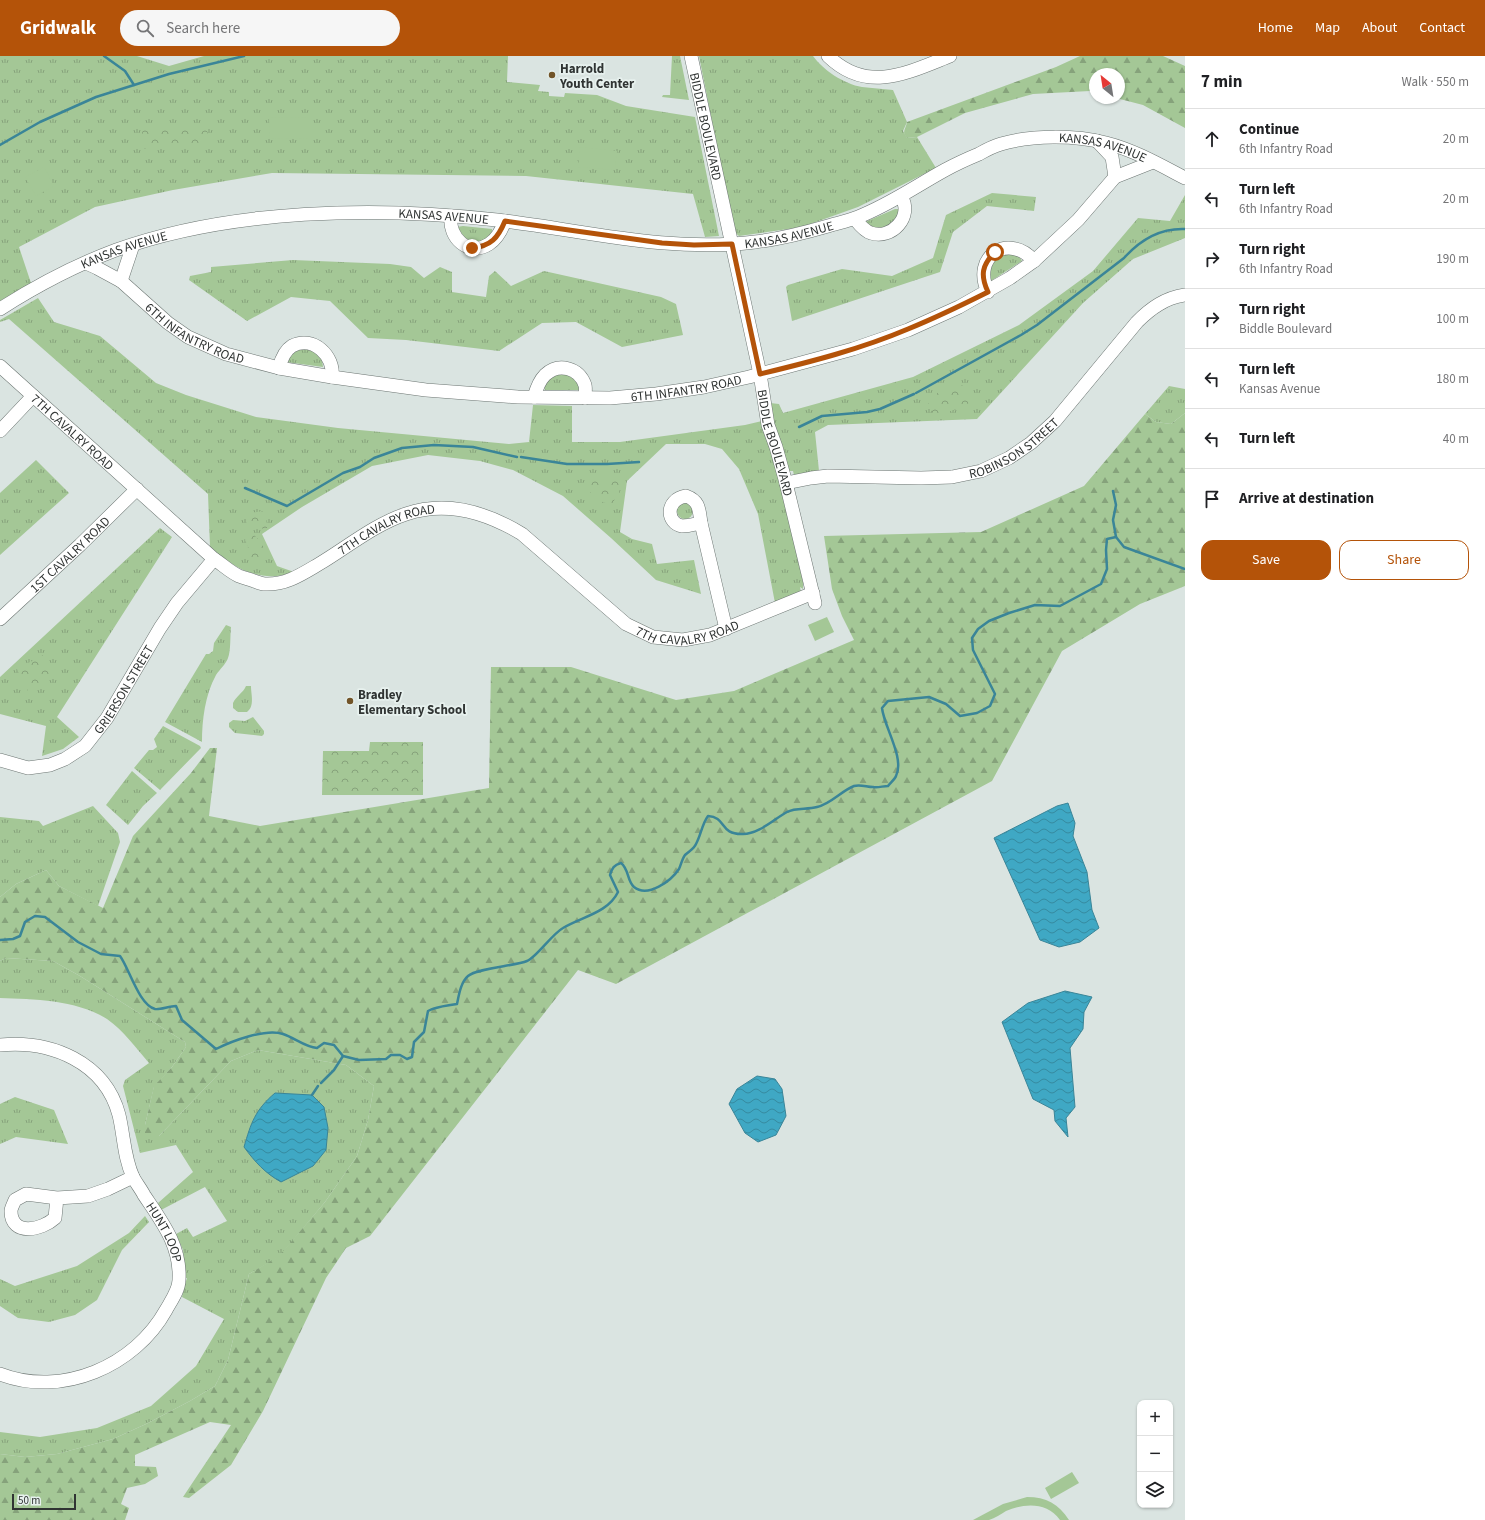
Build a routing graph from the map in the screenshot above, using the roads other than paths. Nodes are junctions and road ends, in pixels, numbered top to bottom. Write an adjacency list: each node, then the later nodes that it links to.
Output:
1 (692, 56): 12 (street, BIDDLE BOULEVARD)
2 (828, 56): 3 (street)
3 (950, 56)
4 (1097, 141): 5 (street, KANSAS AVENUE); 6 (street); 8 (street, KANSAS AVENUE)
5 (1153, 162): 6 (street, 6TH INFANTRY ROAD); 7 (street, KANSAS AVENUE)
6 (1115, 177): 14 (street, 6TH INFANTRY ROAD)
7 (1185, 178)
8 (901, 196): 10 (street, KANSAS AVENUE); 10 (street)
9 (451, 216): 11 (street, KANSAS AVENUE); 11 (street); 13 (street, KANSAS AVENUE)
10 (855, 218): 12 (street, KANSAS AVENUE)
11 (505, 221): 12 (street, KANSAS AVENUE)
12 (732, 244): 22 (street, BIDDLE BOULEVARD)
13 (133, 245): 15 (street, KANSAS AVENUE); 16 (street)
14 (1034, 261): 17 (street, 6TH INFANTRY ROAD); 17 (street)
15 (86, 263): 16 (street, 6TH INFANTRY ROAD); 19 (street, KANSAS AVENUE)
16 (121, 281): 21 (street, 6TH INFANTRY ROAD)
17 (988, 292): 22 (street, 6TH INFANTRY ROAD)
18 (1185, 295): 28 (street, ROBINSON STREET)
19 (0, 309)
20 (0, 366): 24 (street, 7TH CAVALRY ROAD)
21 (279, 368): 23 (street, 6TH INFANTRY ROAD); 23 (street)
22 (760, 374): 26 (street, 6TH INFANTRY ROAD); 28 (street, BIDDLE BOULEVARD)
23 (332, 377): 25 (street, 6TH INFANTRY ROAD)
24 (33, 396): 27 (street); 29 (street, 7TH CAVALRY ROAD)
25 (534, 397): 26 (street, 6TH INFANTRY ROAD); 26 (street)
26 (585, 398)
27 (0, 431)
28 (786, 484): 32 (street, BIDDLE BOULEVARD)
29 (137, 489): 31 (street, 7TH CAVALRY ROAD); 33 (street, 1ST CAVALRY ROAD)
30 (702, 523): 34 (street)
31 (214, 559): 34 (street, 7TH CAVALRY ROAD); 35 (street, GRIERSON STREET)
32 (814, 598): 34 (street, 7TH CAVALRY ROAD)
33 (0, 619)
34 (726, 629)
35 (0, 760)
36 (0, 1045): 37 (street, HUNT LOOP)
37 (133, 1177): 38 (street); 39 (street, HUNT LOOP)
38 (57, 1198)
39 (0, 1374)

